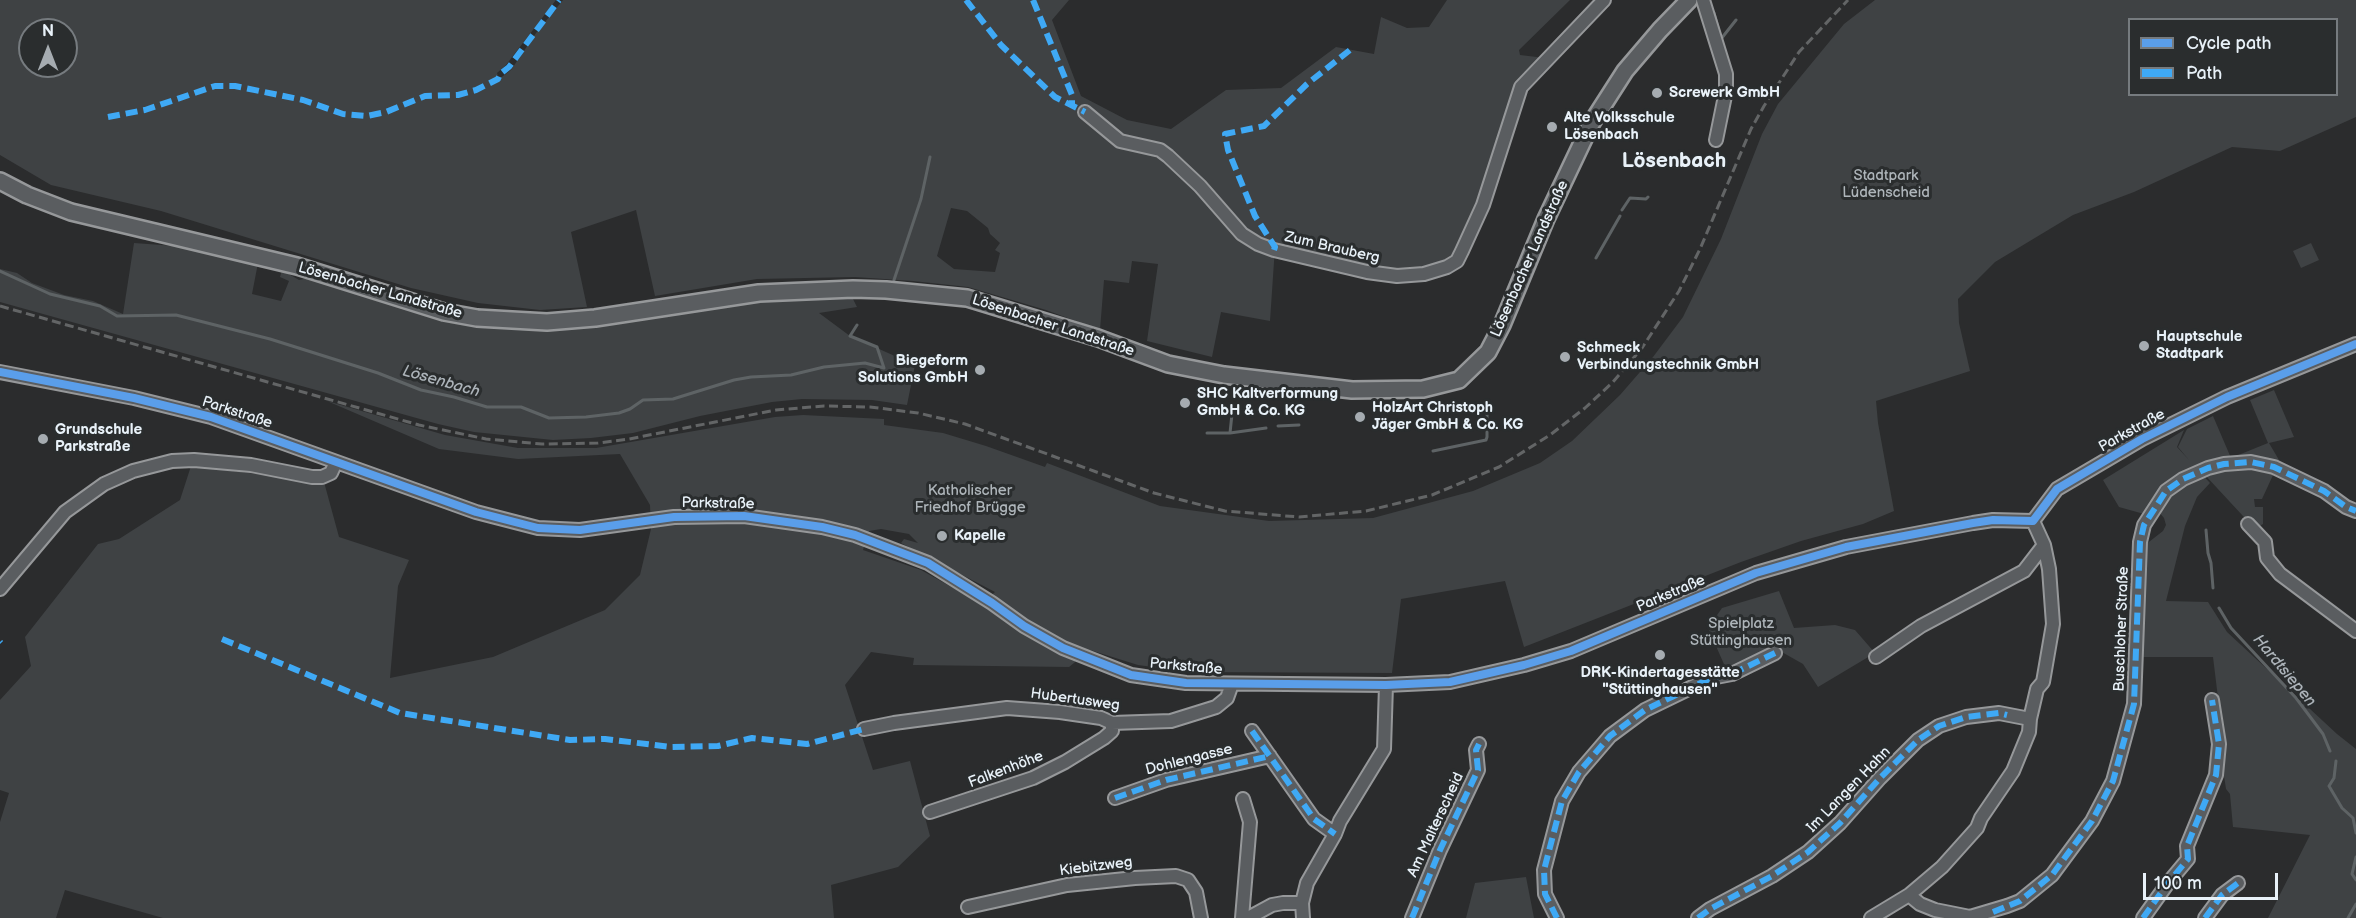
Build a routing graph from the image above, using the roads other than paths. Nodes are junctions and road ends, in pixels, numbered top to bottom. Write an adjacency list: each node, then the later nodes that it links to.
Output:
1 (1604, 0): 4 (street, Zum Brauberg)
2 (1689, 0): 6 (main road, Lösenbacher Landstraße)
3 (1703, 0): 5 (street)
4 (1085, 112)
5 (1716, 140)
6 (0, 181)
7 (2356, 344): 11 (street, Parkstraße)
8 (0, 372): 9 (street, Parkstraße)
9 (336, 462): 14 (street); 18 (street, Parkstraße)
10 (2356, 511): 43 (street, Buschloher Straße)
11 (2033, 521): 13 (street); 19 (street, Parkstraße)
12 (2248, 524): 15 (street)
13 (2044, 545): 17 (street); 21 (street)
14 (0, 589)
15 (2356, 631)
16 (1775, 653): 40 (street)
17 (1876, 657)
18 (1232, 684): 19 (street, Parkstraße); 22 (street, Hubertusweg)
19 (1386, 685): 30 (street)
20 (2212, 700): 44 (street)
21 (2030, 719): 32 (street); 41 (street, Im Langen Hahn)
22 (1112, 723): 23 (street, Hubertusweg); 29 (street, Falkenhöhe)
23 (864, 729)
24 (1252, 731): 26 (street)
25 (1479, 744): 39 (street, Am Malterscheid)
26 (1270, 756): 27 (street, Dohlengasse); 30 (street)
27 (1115, 798)
28 (1243, 799): 36 (street)
29 (930, 812)
30 (1335, 834): 33 (street)
31 (2238, 884): 45 (street)
32 (1909, 895): 42 (street); 43 (street, Buschloher Straße)
33 (1302, 903): 37 (street); 38 (street)
34 (969, 907): 35 (street, Kiebitzweg)
35 (1201, 918)
36 (1242, 918)
37 (1248, 918)
38 (1303, 918)
39 (1412, 918)
40 (1557, 918)
41 (1698, 918)
42 (1871, 918)
43 (1970, 918)
44 (2143, 918)
45 (2205, 918)

